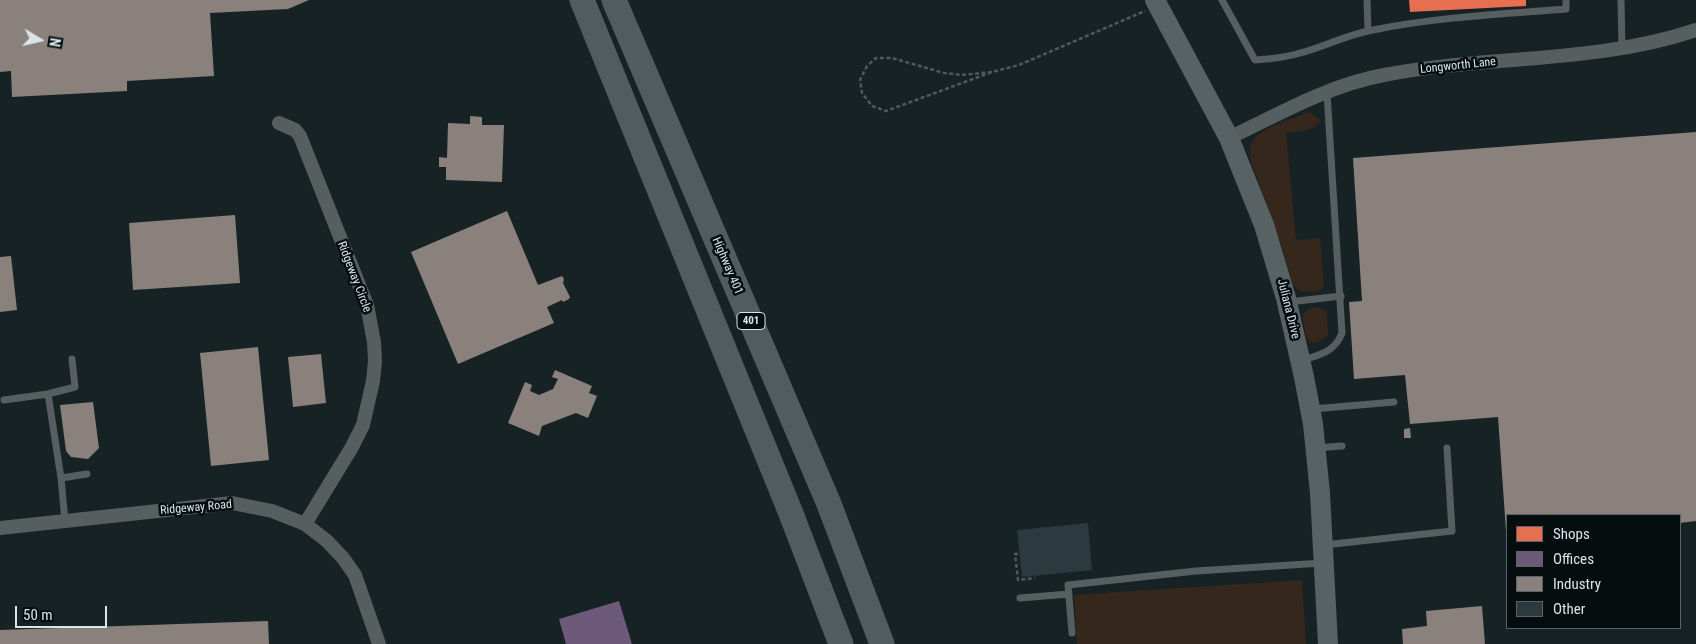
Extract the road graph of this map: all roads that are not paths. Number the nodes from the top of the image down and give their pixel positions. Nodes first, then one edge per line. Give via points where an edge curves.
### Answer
1 (582, 0) edge
2 (614, 0) edge
3 (1222, 0) edge
4 (1367, 0) edge
5 (1566, 0) edge
6 (1621, 0) edge
7 (1156, 3) edge
8 (1696, 30) edge
9 (1368, 31) junction
10 (1622, 49) junction
11 (1327, 93) junction
12 (279, 124) dead end
13 (1229, 138) junction
14 (1341, 296) junction
15 (1286, 302) junction
16 (72, 359) dead end
17 (1301, 361) junction
18 (48, 394) junction
19 (4, 400) dead end
20 (1394, 402) dead end
21 (1310, 409) junction
22 (1342, 446) dead end
23 (1316, 448) junction
24 (1447, 448) dead end
25 (88, 474) dead end
26 (61, 478) junction
27 (65, 521) junction
28 (306, 524) junction
29 (0, 528) edge
30 (1323, 554) junction
31 (1068, 594) junction
32 (1020, 598) dead end
33 (1072, 633) dead end
34 (379, 644) edge
35 (841, 644) edge
36 (882, 644) edge
37 (1328, 644) edge

1 - 35 highway
2 - 36 highway, Highway 401 / 401 via 829,504
3 - 9 lane via 1255,60 1277,59
4 - 9 lane
5 - 9 lane via 1566,9 1432,20
6 - 10 lane
7 - 13 street, Juliana Drive
8 - 10 street, Longworth Lane
10 - 11 street, Longworth Lane via 1384,75
11 - 13 street, Longworth Lane
11 - 14 lane
12 - 28 street, Ridgeway Circle via 295,130 300,136 367,305 374,342 374,381 363,424
13 - 15 street, Juliana Drive via 1264,225
14 - 15 lane
14 - 17 lane via 1342,333 1338,343 1328,351
15 - 17 street, Juliana Drive
16 - 18 lane via 75,387
17 - 21 street, Juliana Drive
18 - 19 lane
18 - 26 lane
20 - 21 lane
21 - 23 street, Juliana Drive
22 - 23 lane
23 - 30 street, Juliana Drive
24 - 30 lane via 1452,530
25 - 26 lane
26 - 27 lane
27 - 28 street, Ridgeway Road via 232,503 272,511
27 - 29 street, Ridgeway Road
28 - 34 street, Ridgeway Road via 327,541 355,575
30 - 31 lane via 1068,585
30 - 37 street, Juliana Drive
31 - 32 lane
31 - 33 lane

